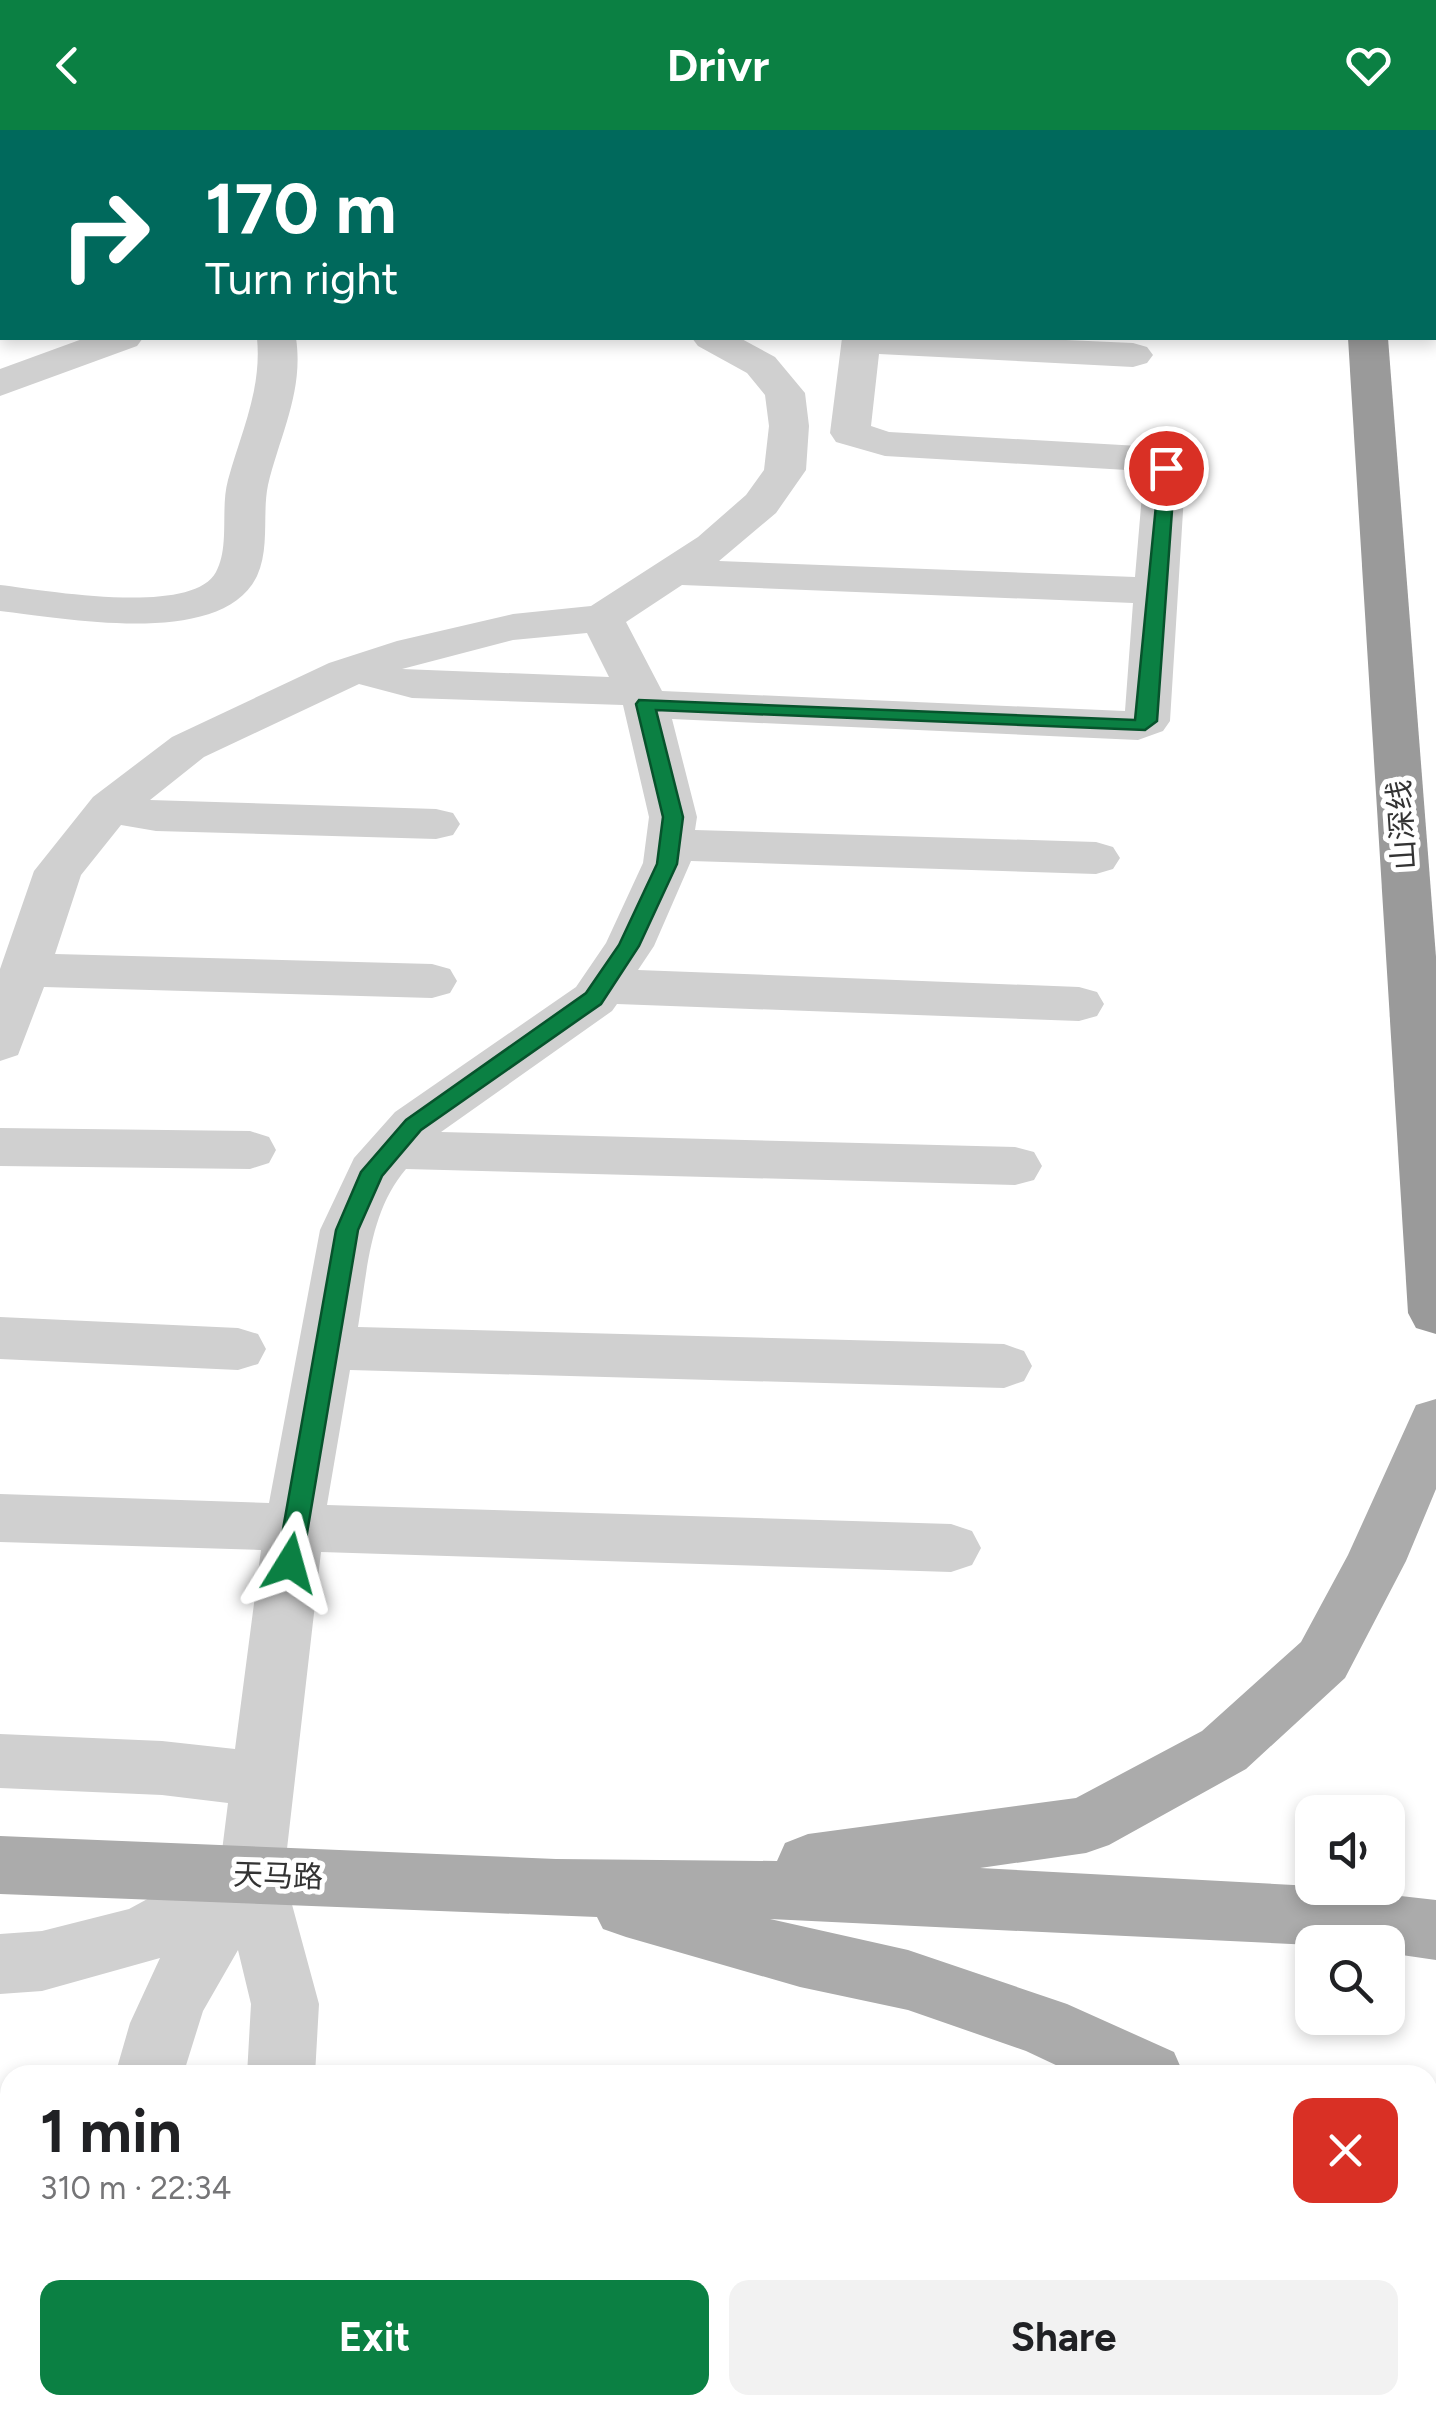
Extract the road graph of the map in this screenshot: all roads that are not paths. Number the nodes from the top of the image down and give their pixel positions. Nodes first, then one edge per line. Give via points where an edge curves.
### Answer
1 (116, 340) edge
2 (277, 340) edge
3 (716, 340) edge
4 (861, 340) edge
5 (879, 340) edge
6 (1368, 340) edge
7 (1133, 354) dead end
8 (0, 384) edge
9 (672, 572) junction
10 (1157, 591) junction
11 (0, 598) edge
12 (602, 618) junction
13 (362, 667) junction
14 (643, 698) junction
15 (110, 808) junction
16 (436, 824) dead end
17 (670, 845) junction
18 (1096, 858) dead end
19 (24, 970) junction
20 (432, 981) dead end
21 (602, 986) junction
22 (1079, 1004) dead end
23 (0, 1042) edge
24 (0, 1147) edge
25 (250, 1150) dead end
26 (392, 1150) junction
27 (1015, 1166) dead end
28 (1436, 1312) edge
29 (0, 1338) edge
30 (326, 1348) junction
31 (238, 1349) dead end
32 (1004, 1366) dead end
33 (1436, 1421) edge
34 (0, 1518) edge
35 (294, 1527) junction
36 (952, 1548) dead end
37 (0, 1761) edge
38 (262, 1780) junction
39 (0, 1864) edge
40 (251, 1875) junction
41 (556, 1888) junction
42 (1436, 1930) edge
43 (1295, 1947) edge
44 (1405, 1950) edge
45 (1436, 1950) edge
46 (0, 1964) edge
47 (152, 2065) edge
48 (282, 2065) edge
49 (1128, 2065) edge

1 - 8 street
2 - 11 street via 271,420 247,486 237,574 227,592 170,610
3 - 9 street via 761,365 785,393 785,470 761,504
4 - 10 street via 850,433 861,439 1165,462
5 - 7 street
6 - 28 highway, 山深线
9 - 10 street
9 - 12 street
10 - 14 street via 1147,721 1138,726
12 - 13 street via 512,627
12 - 14 street
13 - 14 street via 412,684
13 - 15 street via 188,747
14 - 17 street via 673,817
15 - 16 street via 156,816
15 - 19 street via 58,871
17 - 18 street
17 - 21 street via 629,946
19 - 20 street
19 - 23 street
21 - 22 street
21 - 26 street via 578,1010 414,1125
24 - 25 street
26 - 27 street
26 - 30 street via 372,1172 347,1230
29 - 31 street
30 - 32 street
30 - 35 street
33 - 41 main road via 1376,1561 1322,1660 1224,1750 1086,1825 863,1857
34 - 35 street
35 - 36 street
35 - 38 street
37 - 38 street
38 - 40 street
39 - 40 main road, 天马路
40 - 41 main road, 天马路
40 - 46 street via 143,1936 42,1961
40 - 47 street via 192,1963 168,2010
40 - 48 street via 285,2004
41 - 42 main road via 812,1890 1228,1909
41 - 43 main road
41 - 49 main road via 800,1957 908,1980 1043,2026
44 - 45 main road

